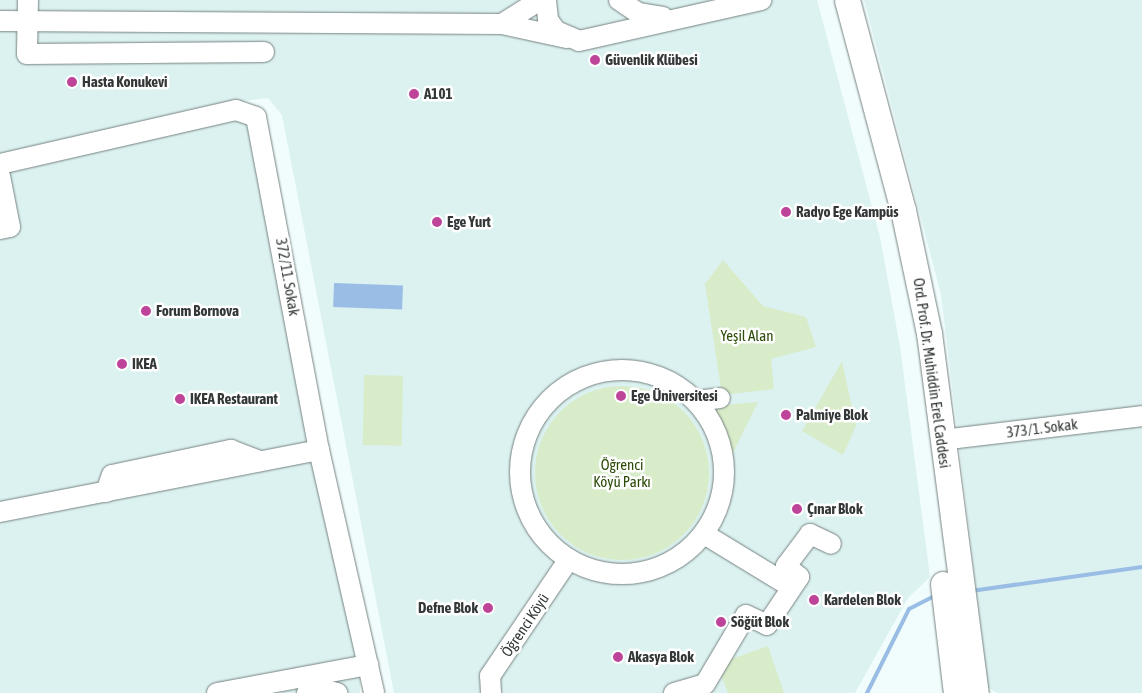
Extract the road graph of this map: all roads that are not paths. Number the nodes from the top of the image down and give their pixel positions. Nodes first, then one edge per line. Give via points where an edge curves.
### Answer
1 (28, 0) edge
2 (540, 0) edge
3 (546, 0) edge
4 (619, 0) edge
5 (761, 0) edge
6 (836, 0) edge
7 (847, 0) edge
8 (673, 18) junction
9 (0, 21) edge
10 (27, 21) junction
11 (502, 24) junction
12 (608, 32) junction
13 (566, 38) junction
14 (264, 52) dead end
15 (0, 164) edge
16 (0, 176) edge
17 (0, 229) edge
18 (720, 398) dead end
19 (696, 401) junction
20 (1142, 416) edge
21 (942, 440) junction
22 (319, 450) junction
23 (0, 512) edge
24 (704, 534) junction
25 (831, 544) dead end
26 (569, 559) junction
27 (791, 587) junction
28 (368, 665) junction
29 (238, 691) edge
30 (217, 693) edge
31 (307, 693) edge
32 (337, 693) edge
33 (374, 693) edge
34 (491, 693) edge
35 (674, 693) edge
36 (956, 693) edge
37 (976, 693) edge

1 - 10 street
2 - 11 street
3 - 13 street via 548,20
4 - 8 street via 638,13
4 - 12 street
5 - 8 street
6 - 36 main road, Ord. Prof. Dr. Muhiddin Erel Caddesi via 908,296
7 - 21 main road, Ord. Prof. Dr. Muhiddin Erel Caddesi via 919,279
8 - 12 street
9 - 10 street
10 - 11 street
10 - 14 street via 27,54
11 - 13 street
12 - 13 street via 591,40
15 - 22 street, 372/11. Sokak via 236,110 256,117
16 - 17 street via 10,227
18 - 19 street
19 - 24 street via 718,436 725,469 718,507
19 - 26 street via 665,379 635,370 596,374 574,382 549,400 531,425 520,474 534,523
20 - 21 street, 373/1. Sokak
21 - 37 main road, Ord. Prof. Dr. Muhiddin Erel Caddesi
22 - 23 street via 260,460 231,450 112,475 106,492 43,500
22 - 28 street, 372/11. Sokak
24 - 26 street via 682,555 646,570 597,571
24 - 27 street
25 - 27 street via 810,534 786,566 799,577
26 - 34 street, Öğrenci Köyü via 490,676
27 - 35 street via 767,625 746,615 705,684
28 - 29 street
28 - 33 street, 372/11. Sokak
29 - 30 street
31 - 32 street via 322,689

